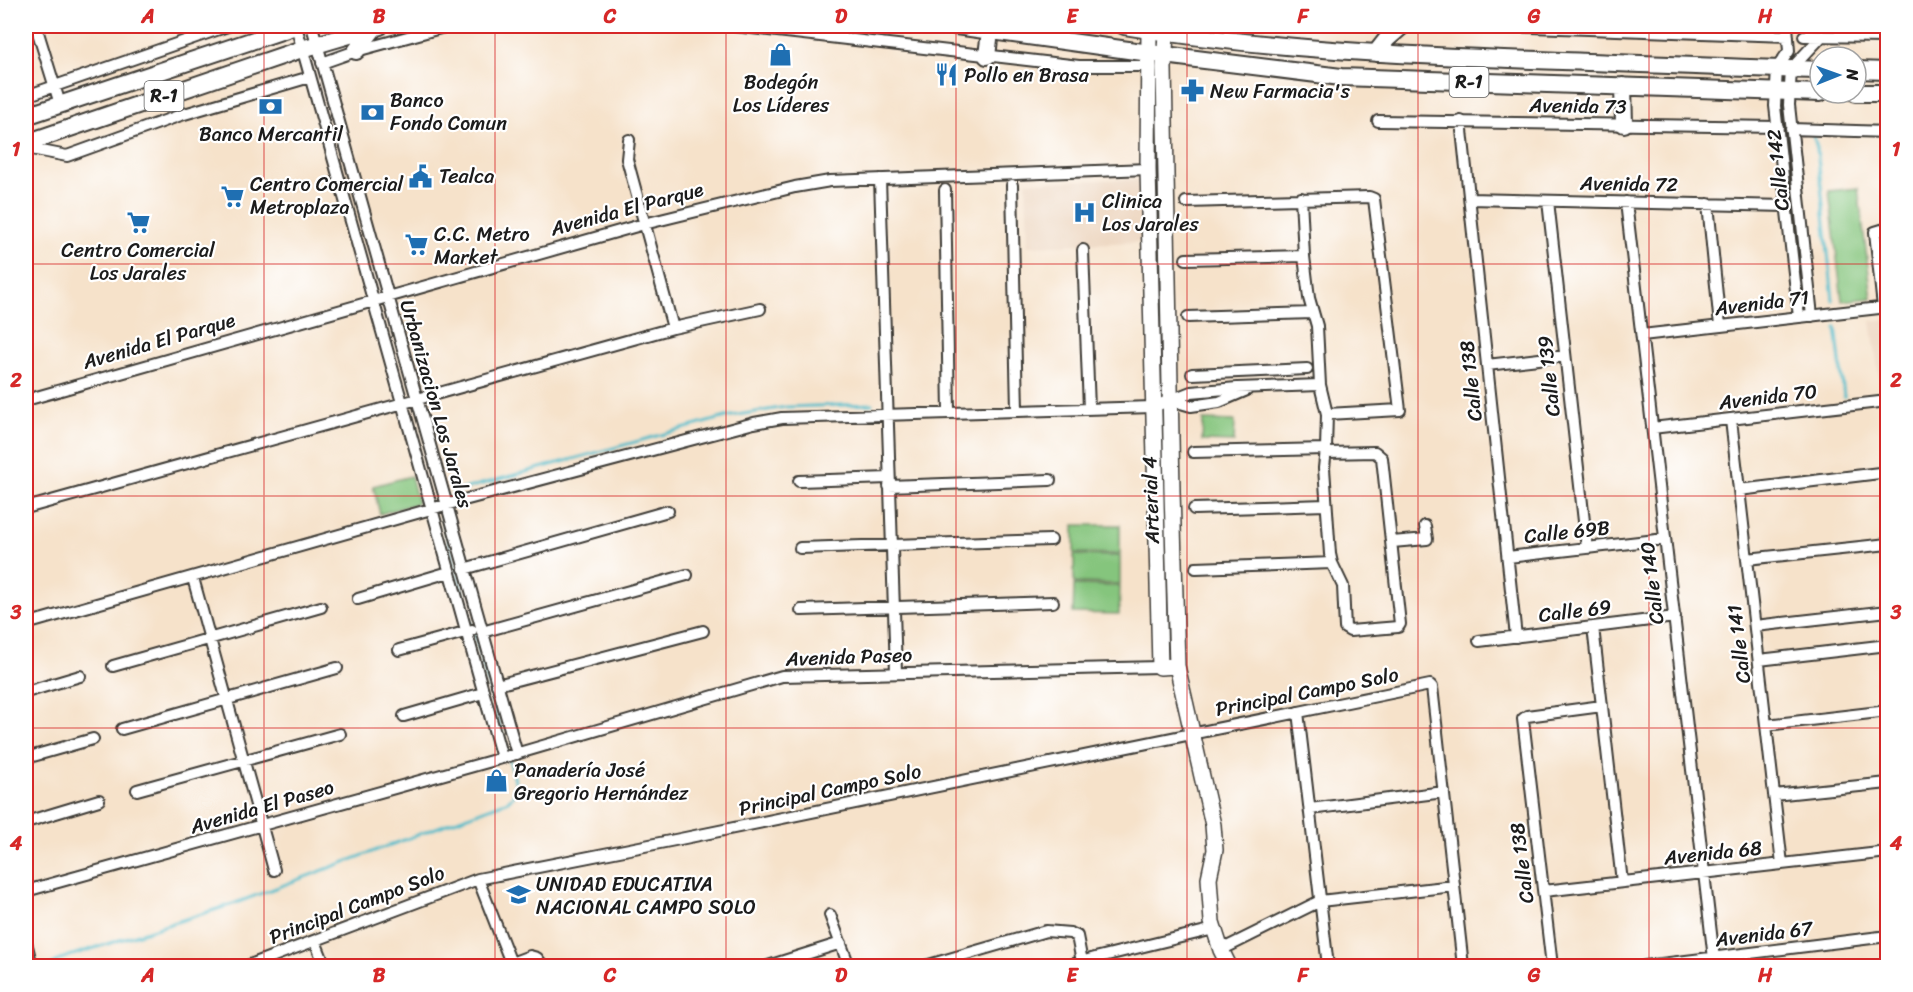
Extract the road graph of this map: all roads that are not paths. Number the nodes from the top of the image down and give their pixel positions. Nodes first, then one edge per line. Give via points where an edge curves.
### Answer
1 (36, 26) edge
2 (228, 26) edge
3 (296, 26) edge
4 (312, 26) edge
5 (377, 26) edge
6 (448, 26) edge
7 (734, 26) edge
8 (956, 26) edge
9 (1124, 26) edge
10 (1402, 26) edge
11 (1505, 26) edge
12 (1158, 28) edge
13 (203, 29) edge
14 (990, 31) junction
15 (1787, 31) edge
16 (1803, 31) edge
17 (1880, 33) edge
18 (1822, 36) junction
19 (310, 46) junction
20 (356, 51) junction
21 (1805, 52) junction
22 (1376, 53) junction
23 (987, 56) junction
24 (1153, 58) junction
25 (322, 63) junction
26 (1784, 69) junction
27 (1808, 70) edge
28 (1868, 70) edge
29 (1887, 71) edge
30 (310, 77) junction
31 (56, 85) junction
32 (1623, 86) junction
33 (1783, 92) junction
34 (1808, 93) edge
35 (1868, 93) edge
36 (1887, 93) edge
37 (26, 96) edge
38 (60, 104) junction
39 (26, 116) edge
40 (1378, 121) dead end
41 (1461, 121) junction
42 (1624, 124) junction
43 (1778, 128) junction
44 (1791, 129) junction
45 (1887, 132) edge
46 (629, 140) dead end
47 (26, 143) edge
48 (26, 148) edge
49 (1166, 168) junction
50 (1148, 169) junction
51 (880, 179) junction
52 (1012, 185) dead end
53 (945, 190) dead end
54 (1301, 198) junction
55 (1470, 199) junction
56 (1548, 201) junction
57 (1186, 202) dead end
58 (1626, 202) junction
59 (1708, 204) junction
60 (1787, 206) junction
61 (644, 224) junction
62 (1887, 228) edge
63 (1083, 250) dead end
64 (1304, 256) junction
65 (1186, 259) dead end
66 (388, 298) junction
67 (373, 302) junction
68 (1885, 307) edge
69 (760, 309) dead end
70 (1313, 313) junction
71 (1812, 316) junction
72 (1188, 317) dead end
73 (1798, 317) junction
74 (1720, 326) junction
75 (673, 328) junction
76 (1642, 335) junction
77 (1565, 356) junction
78 (1487, 365) junction
79 (1307, 369) dead end
80 (1272, 371) junction
81 (1192, 374) dead end
82 (1320, 385) junction
83 (1272, 388) junction
84 (417, 399) junction
85 (26, 400) edge
86 (1170, 400) junction
87 (1887, 401) edge
88 (402, 402) junction
89 (1154, 407) junction
90 (1089, 409) junction
91 (1017, 410) junction
92 (949, 412) junction
93 (887, 414) junction
94 (1327, 414) junction
95 (1731, 420) junction
96 (1652, 428) junction
97 (1326, 451) junction
98 (1193, 452) dead end
99 (1887, 472) edge
100 (1050, 480) dead end
101 (799, 481) dead end
102 (889, 482) junction
103 (1739, 490) junction
104 (446, 505) junction
105 (1326, 506) junction
106 (26, 508) edge
107 (1194, 509) dead end
108 (431, 510) junction
109 (668, 511) dead end
110 (1425, 526) dead end
111 (1665, 539) junction
112 (1051, 540) dead end
113 (1392, 542) junction
114 (1887, 544) edge
115 (891, 545) junction
116 (800, 548) dead end
117 (1587, 548) junction
118 (1508, 557) junction
119 (1747, 559) junction
120 (1332, 563) junction
121 (1196, 568) dead end
122 (465, 569) junction
123 (449, 572) junction
124 (687, 575) dead end
125 (193, 578) junction
126 (358, 599) dead end
127 (1053, 602) dead end
128 (321, 607) dead end
129 (893, 607) junction
130 (801, 610) dead end
131 (1887, 611) edge
132 (1675, 617) junction
133 (26, 624) edge
134 (1755, 626) junction
135 (1593, 627) junction
136 (476, 630) junction
137 (703, 631) dead end
138 (1516, 637) junction
139 (210, 639) junction
140 (1479, 641) dead end
141 (1887, 645) edge
142 (399, 650) dead end
143 (1759, 660) junction
144 (113, 666) dead end
145 (1177, 666) junction
146 (1160, 667) junction
147 (337, 668) dead end
148 (896, 672) junction
149 (80, 676) dead end
150 (497, 686) junction
151 (26, 692) edge
152 (483, 693) junction
153 (227, 699) junction
154 (1602, 706) junction
155 (1887, 711) edge
156 (1298, 712) junction
157 (404, 716) dead end
158 (1766, 725) junction
159 (122, 729) dead end
160 (1192, 733) junction
161 (340, 734) dead end
162 (93, 739) dead end
163 (510, 756) junction
164 (26, 758) edge
165 (244, 761) junction
166 (1887, 783) edge
167 (137, 790) dead end
168 (1444, 792) junction
169 (1774, 795) junction
170 (99, 800) dead end
171 (1310, 809) junction
172 (26, 822) edge
173 (262, 825) junction
174 (1887, 852) edge
175 (1782, 864) junction
176 (274, 870) dead end
177 (1704, 873) junction
178 (478, 879) junction
179 (1622, 882) junction
180 (1454, 886) junction
181 (26, 891) edge
182 (1544, 891) junction
183 (1320, 901) junction
184 (831, 915) dead end
185 (1214, 929) junction
186 (1887, 936) edge
187 (315, 941) junction
188 (26, 942) edge
189 (841, 943) junction
190 (1221, 950) junction
191 (1714, 959) junction
192 (1082, 962) junction
193 (1097, 962) edge
194 (507, 965) edge
195 (32, 966) edge
196 (247, 966) edge
197 (325, 966) edge
198 (543, 966) edge
199 (768, 966) edge
200 (849, 966) edge
201 (925, 966) edge
202 (1067, 966) edge
203 (1229, 966) edge
204 (1328, 966) edge
205 (1463, 966) edge
206 (1552, 966) edge
207 (1645, 966) edge

1 - 31 street
2 - 13 street
3 - 19 street
3 - 38 main road, R-1
4 - 19 street
5 - 19 main road, R-1
5 - 20 main road
6 - 20 street
7 - 23 street
8 - 14 main road, R-1
9 - 12 main road, R-1
10 - 22 main road
11 - 15 street
12 - 22 main road, R-1
12 - 24 street, Arterial 4
13 - 31 street
14 - 23 main road
14 - 24 main road, R-1
15 - 26 street, Calle 142 via 1789,51
16 - 18 street
16 - 21 street
17 - 18 street
18 - 21 street
19 - 25 street, Urbanizacion Los Jarales
19 - 30 street, Urbanizacion Los Jarales
19 - 47 main road, R-1
20 - 25 street
21 - 26 street
22 - 26 main road, R-1
23 - 24 street via 1079,66
24 - 32 main road, R-1 via 1341,77
24 - 49 street, Arterial 4
24 - 50 street, Arterial 4
25 - 66 street, Urbanizacion Los Jarales
26 - 27 main road, R-1
26 - 33 street, Calle 142
28 - 29 main road
30 - 48 street via 181,115 67,156
30 - 67 street, Urbanizacion Los Jarales
31 - 37 street
31 - 38 street
32 - 33 main road, R-1
32 - 42 main road
33 - 34 main road, R-1
33 - 43 street, Calle 142
33 - 44 street, Calle 142
35 - 36 main road
38 - 39 main road, R-1
40 - 41 street, Avenida 73
41 - 42 street, Avenida 73
41 - 55 street, Calle 138
42 - 43 street, Avenida 73
43 - 60 street, Calle 142
44 - 45 street
44 - 71 street, Calle 142
46 - 61 street via 627,159
49 - 50 street
49 - 86 street, Arterial 4
50 - 51 street, Avenida El Parque
50 - 89 street, Arterial 4
51 - 61 street, Avenida El Parque via 795,187
51 - 93 street
52 - 91 street
53 - 92 street
54 - 57 street
54 - 64 street
54 - 94 street via 1374,199 1400,408
55 - 56 street, Avenida 72
55 - 78 street, Calle 138
56 - 58 street, Avenida 72
56 - 77 street, Calle 139
58 - 59 street, Avenida 72
58 - 76 street, Calle 140
59 - 60 street, Avenida 72
59 - 74 street
60 - 73 street, Calle 142
61 - 66 street, Avenida El Parque
61 - 75 street
62 - 68 street via 1875,232
63 - 90 street
64 - 65 street
64 - 70 street
66 - 67 street, Avenida El Parque
66 - 84 street, Urbanizacion Los Jarales
67 - 85 street, Avenida El Parque
67 - 88 street, Urbanizacion Los Jarales
68 - 71 street, Avenida 71
69 - 75 street
70 - 72 street
70 - 82 street
71 - 73 street, Avenida 71
73 - 74 street, Avenida 71
74 - 76 street, Avenida 71
75 - 84 street
76 - 96 street, Calle 140
77 - 78 street
77 - 117 street, Calle 139
78 - 118 street, Calle 138
79 - 80 street
80 - 81 street
80 - 83 street
82 - 83 street
82 - 94 street
83 - 86 street via 1249,389 1219,402 1191,406
84 - 88 street
84 - 104 street, Urbanizacion Los Jarales
86 - 89 street
86 - 145 street, Arterial 4
87 - 95 street, Avenida 70
88 - 106 street
88 - 108 street, Urbanizacion Los Jarales
89 - 90 street
89 - 146 street, Arterial 4
90 - 91 street
91 - 92 street
92 - 93 street
93 - 102 street
93 - 104 street via 782,418 754,423
94 - 97 street
95 - 96 street, Avenida 70
95 - 103 street, Calle 141
96 - 111 street, Calle 140
97 - 98 street
97 - 105 street
97 - 113 street via 1375,452 1382,458
99 - 103 street
100 - 102 street
101 - 102 street
102 - 115 street
103 - 119 street, Calle 141
104 - 108 street
104 - 122 street, Urbanizacion Los Jarales
105 - 107 street
105 - 120 street
108 - 123 street, Urbanizacion Los Jarales
108 - 125 street
109 - 122 street
110 - 113 street via 1427,539
111 - 117 street, Calle 69B
111 - 132 street, Calle 140
112 - 115 street
113 - 120 street via 1401,624 1398,627 1347,630 1343,586
114 - 119 street
115 - 116 street
115 - 129 street
117 - 118 street, Calle 69B
118 - 138 street, Calle 138
119 - 134 street, Calle 141
120 - 121 street
122 - 136 street, Urbanizacion Los Jarales
123 - 126 street
123 - 136 street, Urbanizacion Los Jarales
124 - 136 street
125 - 133 street
125 - 139 street
127 - 129 street
128 - 139 street
129 - 130 street
129 - 148 street
131 - 134 street
132 - 135 street, Calle 69
132 - 177 street, Calle 140
134 - 143 street, Calle 141
135 - 138 street, Calle 69
135 - 154 street
136 - 142 street
136 - 150 street, Urbanizacion Los Jarales
136 - 152 street, Urbanizacion Los Jarales
137 - 150 street
138 - 140 street, Calle 69
139 - 144 street
139 - 153 street
141 - 143 street
143 - 158 street, Calle 141
145 - 146 street
145 - 160 street, Arterial 4
146 - 148 street, Avenida Paseo
147 - 153 street
148 - 163 street, Avenida Paseo via 783,676
149 - 151 street
150 - 163 street, Urbanizacion Los Jarales
152 - 157 street
152 - 163 street, Urbanizacion Los Jarales
153 - 159 street
153 - 165 street
154 - 179 street
154 - 182 street, Calle 138 via 1527,716 1523,720
155 - 158 street
156 - 160 street, Principal Campo Solo
156 - 168 street, Principal Campo Solo via 1430,685
156 - 171 street
158 - 169 street, Calle 141
160 - 178 street, Principal Campo Solo
160 - 185 street, Arterial 4 via 1213,825 1215,850 1209,878
161 - 165 street
162 - 164 street
163 - 173 street, Avenida El Paseo
165 - 167 street
165 - 173 street
166 - 169 street
168 - 171 street
168 - 180 street
169 - 175 street, Calle 141
170 - 172 street
171 - 183 street
173 - 176 street
173 - 181 street, Avenida El Paseo
174 - 175 street, Avenida 68
175 - 177 street, Avenida 68
177 - 179 street, Avenida 68
177 - 191 street, Calle 140
178 - 187 street, Principal Campo Solo
178 - 194 street
179 - 182 street, Avenida 68
180 - 183 street
180 - 205 street
182 - 206 street, Calle 138
183 - 190 street
183 - 204 street
184 - 189 street
185 - 190 street, Arterial 4
185 - 193 street
186 - 191 street, Avenida 67
187 - 196 street, Principal Campo Solo
187 - 197 street
188 - 195 street
189 - 199 street
189 - 200 street
190 - 203 street, Arterial 4
191 - 207 street, Avenida 67
192 - 193 street
192 - 201 street via 1077,936 1046,931
192 - 202 street
194 - 198 street via 533,956

